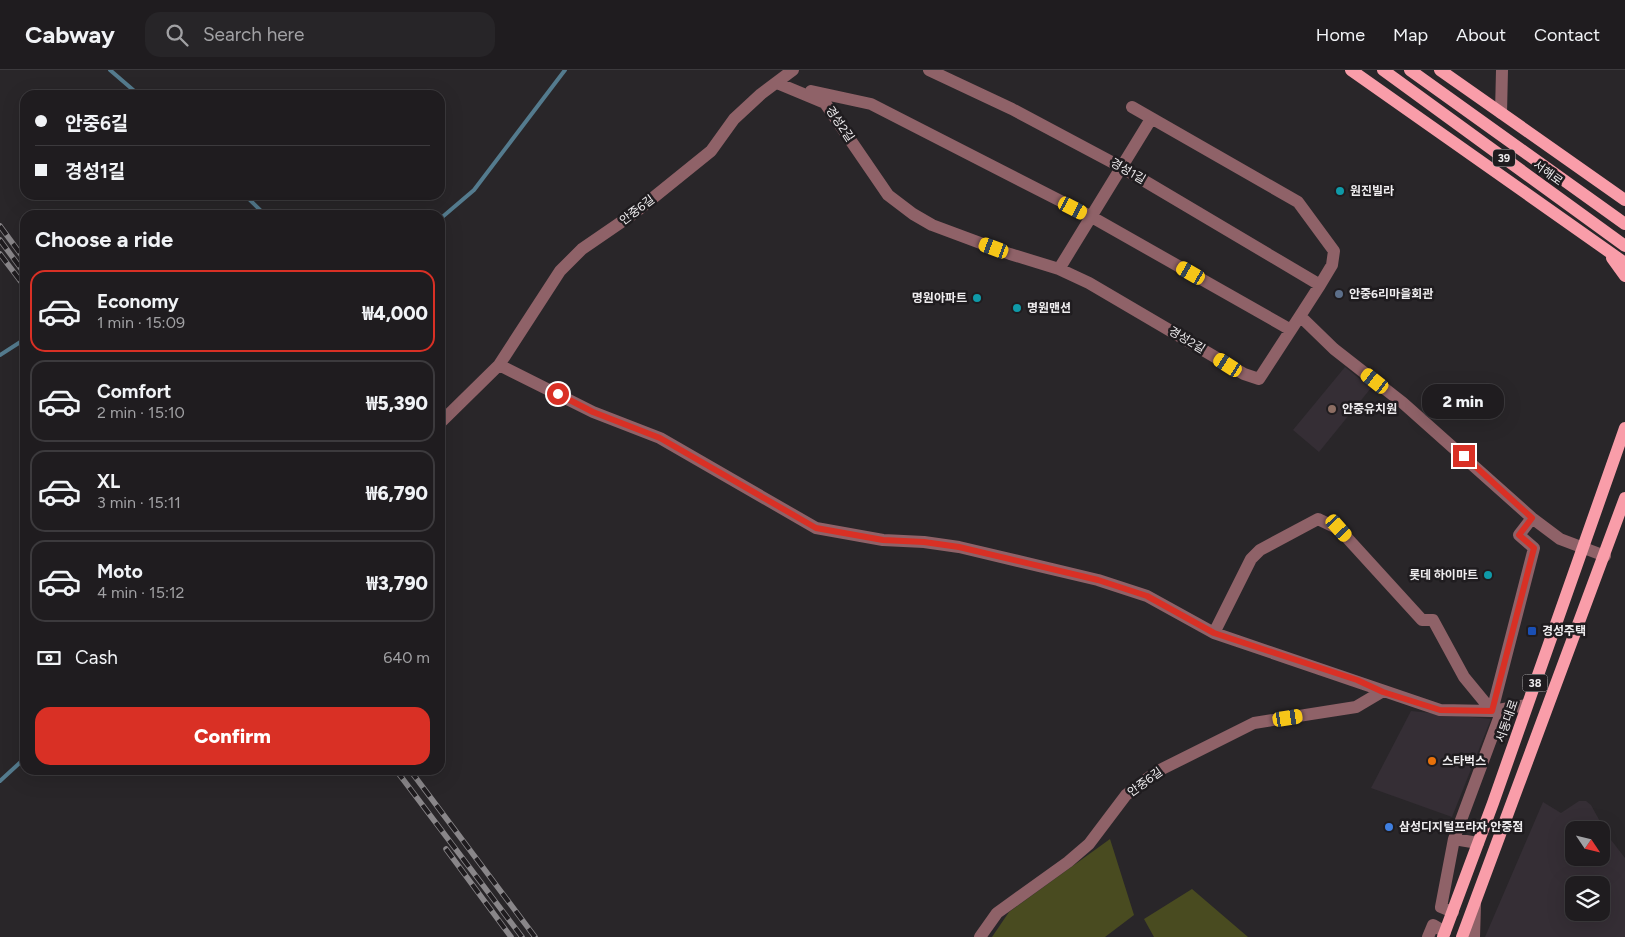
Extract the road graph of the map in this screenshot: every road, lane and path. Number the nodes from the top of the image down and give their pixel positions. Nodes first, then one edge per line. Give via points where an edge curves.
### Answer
1 (794, 70) edge
2 (929, 70) edge
3 (1351, 70) edge
4 (1383, 70) edge
5 (1410, 70) edge
6 (1440, 70) edge
7 (1502, 70) edge
8 (777, 83) junction
9 (1132, 107) dead end
10 (1502, 113) junction
11 (1151, 119) junction
12 (1121, 166) junction
13 (1622, 196) edge
14 (1090, 216) junction
15 (1625, 224) edge
16 (1625, 246) edge
17 (1604, 248) junction
18 (1625, 263) edge
19 (1059, 269) junction
20 (1625, 276) edge
21 (1320, 285) junction
22 (1300, 316) junction
23 (1291, 330) junction
24 (499, 365) junction
25 (445, 418) edge
26 (1625, 428) edge
27 (1625, 498) edge
28 (1532, 518) junction
29 (1582, 548) junction
30 (1605, 556) junction
31 (1214, 633) junction
32 (1383, 692) junction
33 (1528, 705) junction
34 (1497, 711) junction
35 (1454, 839) junction
36 (1478, 843) junction
37 (1475, 900) junction
38 (1447, 909) junction
39 (1430, 931) edge
40 (1444, 934) edge
41 (980, 937) edge
42 (1462, 937) edge
43 (1474, 937) edge

1 - 8 street, 안중6길
2 - 12 street, 경성1길
3 - 17 main road
4 - 16 main road, 서해로 / 39
5 - 15 main road, 서해로 / 39
6 - 10 main road
7 - 10 street
8 - 14 street, 경성2길 via 871,104
8 - 19 street, 경성2길 via 825,103 888,195 913,214 932,225
8 - 24 street, 안중6길 via 734,119 711,151 633,214 582,249 560,271
9 - 11 street
10 - 13 main road
11 - 12 street
11 - 21 street via 1298,202 1334,251 1332,265
12 - 14 street
12 - 21 street, 경성1길
14 - 19 street
14 - 23 street, 경성2길
17 - 18 main road
17 - 20 main road
19 - 23 street, 경성2길 via 1089,283 1244,374 1259,379
21 - 22 street
22 - 23 street, 경성2길
22 - 28 street via 1334,349 1403,403
24 - 25 street, 안중6길
24 - 31 street via 593,412 660,438 816,528 883,540 959,547 1098,580 1147,596
26 - 29 main road, 서동대로 / 38
27 - 30 main road, 38
28 - 29 street via 1560,539
28 - 34 street via 1519,535 1534,548
29 - 30 street
29 - 33 main road, 서동대로 / 38
30 - 37 main road, 38
31 - 32 street via 1357,680
31 - 34 street via 1251,558 1318,519 1339,528 1422,620 1433,620 1464,677
32 - 34 street via 1440,710
32 - 41 street, 안중6길 via 1356,707 1254,723 1156,772 1126,795 1089,844 996,913
33 - 34 street
33 - 36 main road, 서동대로 / 38
34 - 35 street
35 - 36 street
35 - 38 street
36 - 38 main road, 서동대로 / 38
37 - 42 main road, 38
37 - 43 street
38 - 39 street
38 - 40 main road, 서동대로 / 38
39 - 40 street

